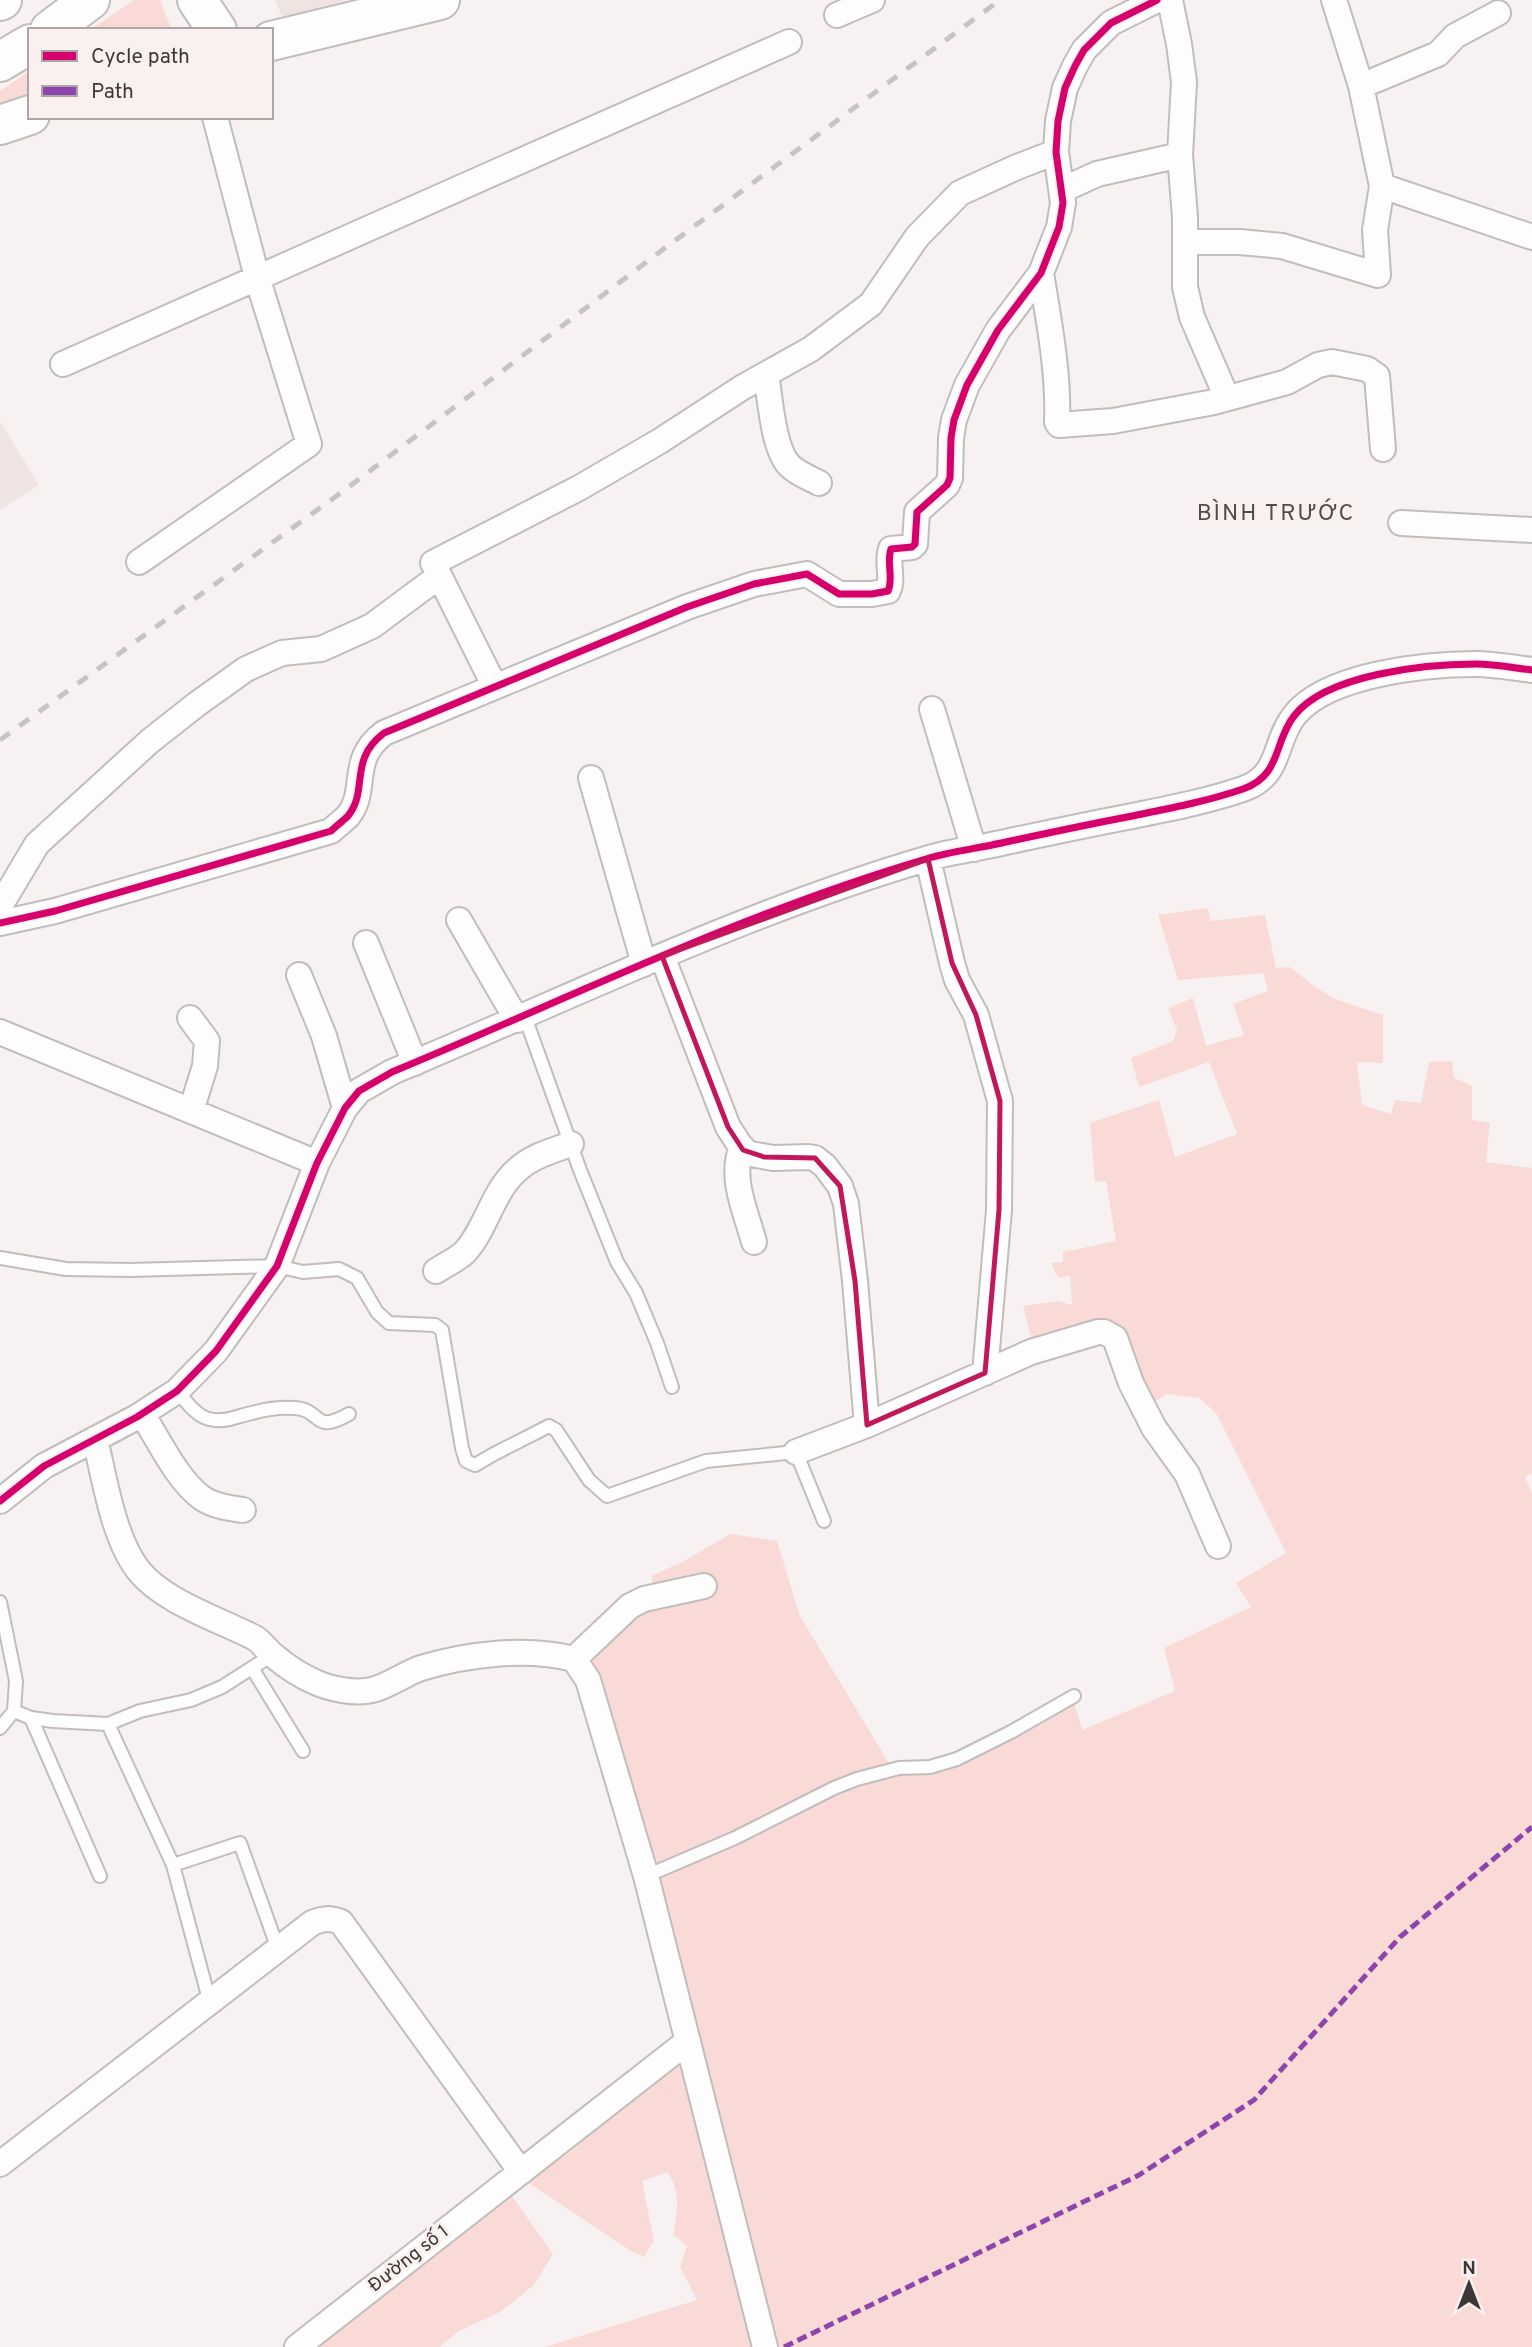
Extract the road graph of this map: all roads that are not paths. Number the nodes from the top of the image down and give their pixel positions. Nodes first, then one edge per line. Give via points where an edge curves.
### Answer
1 (90, 0) edge
2 (197, 0) edge
3 (440, 0) edge
4 (872, 0) edge
5 (1157, 0) edge
6 (1170, 0) edge
7 (1334, 0) edge
8 (1498, 13) dead end
9 (837, 15) dead end
10 (53, 28) edge
11 (216, 28) edge
12 (273, 41) edge
13 (789, 42) dead end
14 (28, 45) edge
15 (0, 62) edge
16 (1361, 86) junction
17 (28, 116) edge
18 (216, 119) edge
19 (0, 125) edge
20 (1056, 152) junction
21 (1180, 155) junction
22 (1382, 186) junction
23 (1062, 190) junction
24 (1532, 236) edge
25 (1185, 243) junction
26 (1041, 274) junction
27 (257, 277) junction
28 (63, 364) dead end
29 (766, 374) junction
30 (1227, 398) junction
31 (1383, 449) dead end
32 (820, 483) dead end
33 (1401, 523) dead end
34 (1532, 530) edge
35 (139, 562) dead end
36 (438, 577) junction
37 (1532, 670) edge
38 (494, 685) junction
39 (932, 709) dead end
40 (591, 778) dead end
41 (974, 849) junction
42 (928, 859) junction
43 (0, 906) edge
44 (459, 920) dead end
45 (0, 923) edge
46 (366, 943) dead end
47 (653, 960) junction
48 (299, 975) dead end
49 (190, 1018) dead end
50 (521, 1018) junction
51 (2, 1040) edge
52 (415, 1063) junction
53 (345, 1108) junction
54 (191, 1111) junction
55 (571, 1144) junction
56 (742, 1147) junction
57 (317, 1163) junction
58 (754, 1242) dead end
59 (0, 1258) edge
60 (277, 1266) junction
61 (436, 1271) dead end
62 (985, 1373) junction
63 (672, 1387) dead end
64 (177, 1391) junction
65 (142, 1414) junction
66 (349, 1414) dead end
67 (867, 1425) junction
68 (95, 1439) junction
69 (796, 1452) junction
70 (0, 1501) edge
71 (243, 1510) dead end
72 (824, 1521) dead end
73 (1218, 1546) dead end
74 (704, 1586) dead end
75 (0, 1601) edge
76 (574, 1659) junction
77 (262, 1661) junction
78 (1074, 1696) dead end
79 (14, 1711) junction
80 (31, 1718) junction
81 (108, 1724) junction
82 (0, 1728) edge
83 (303, 1751) dead end
84 (173, 1865) junction
85 (100, 1876) dead end
86 (646, 1876) junction
87 (278, 1949) junction
88 (210, 2003) junction
89 (688, 2041) junction
90 (0, 2164) edge
91 (521, 2172) junction
92 (297, 2347) edge
93 (765, 2347) edge

1 - 10 main road
2 - 11 main road
3 - 12 main road
4 - 9 street
5 - 20 street via 1111,23 1084,50 1065,88
6 - 21 street via 1184,82
7 - 16 street
8 - 16 street via 1455,36 1438,54
13 - 27 street
14 - 15 main road
16 - 22 street
17 - 19 main road
18 - 27 street
20 - 23 street
20 - 29 street via 960,193 917,237 871,304 811,349
21 - 23 street via 1097,174
21 - 25 street
22 - 24 street
22 - 25 street via 1375,230 1378,275 1282,246
23 - 26 street via 1059,227
25 - 30 street via 1188,304
26 - 30 street via 1059,425 1113,421
26 - 38 street via 998,330 967,385 954,420 950,478 917,512 912,547 891,550 888,591 839,594 807,574 754,584
27 - 28 street
27 - 35 street via 309,444
29 - 32 street via 783,456 792,469
29 - 36 street via 591,482 433,563
30 - 31 street via 1287,382 1332,362 1367,369 1377,376
33 - 34 street
36 - 38 street
36 - 43 street via 372,626 321,649 282,653 246,669 197,704 37,844
37 - 41 street via 1480,664 1431,666 1385,672 1335,688 1296,713 1267,775 1247,788
38 - 45 street via 396,726 374,741 363,757 349,815 331,831
39 - 41 street
40 - 47 street
41 - 42 street
42 - 47 street
42 - 62 street via 957,980 976,1015 1000,1101 999,1210
44 - 50 street
46 - 52 street
47 - 50 street
47 - 56 street via 728,1127
48 - 53 street via 324,1036
49 - 54 street via 207,1041 205,1066
50 - 52 street
50 - 55 lane
51 - 54 street
52 - 53 street via 368,1085
53 - 57 street
54 - 57 street
55 - 61 street via 531,1159 515,1171 463,1254
55 - 63 lane
56 - 58 street via 737,1178
56 - 67 street via 764,1157 815,1158 840,1186 854,1268
57 - 60 street
59 - 60 lane via 66,1269
60 - 64 street via 216,1351
60 - 69 lane via 350,1273 362,1283 388,1323 438,1327 444,1339 462,1448 471,1464 549,1426 589,1480 607,1496 706,1461
62 - 67 street
62 - 73 street via 1087,1334 1104,1332 1115,1338 1131,1383 1154,1428 1187,1474
64 - 65 street
64 - 66 lane via 203,1418 218,1421 284,1408 304,1410 333,1423
65 - 68 street
65 - 71 street via 185,1482 214,1504
67 - 69 street
68 - 70 street via 44,1466
68 - 77 street via 119,1531 141,1572 191,1609 264,1644
69 - 72 lane
74 - 76 street via 630,1606
75 - 79 lane via 16,1681
76 - 77 street via 532,1653 471,1658 356,1691 331,1688
76 - 86 street via 589,1680
77 - 81 lane via 222,1687 191,1700
77 - 83 lane
78 - 86 lane via 957,1759 857,1779
79 - 80 lane
79 - 82 lane
80 - 81 lane
80 - 85 lane
81 - 84 lane
84 - 87 lane via 240,1843
84 - 88 lane
86 - 89 street
87 - 88 street
87 - 91 street via 320,1919 341,1922
88 - 90 street
89 - 91 street, Đường số 1
89 - 93 street
91 - 92 street, Đường số 1

